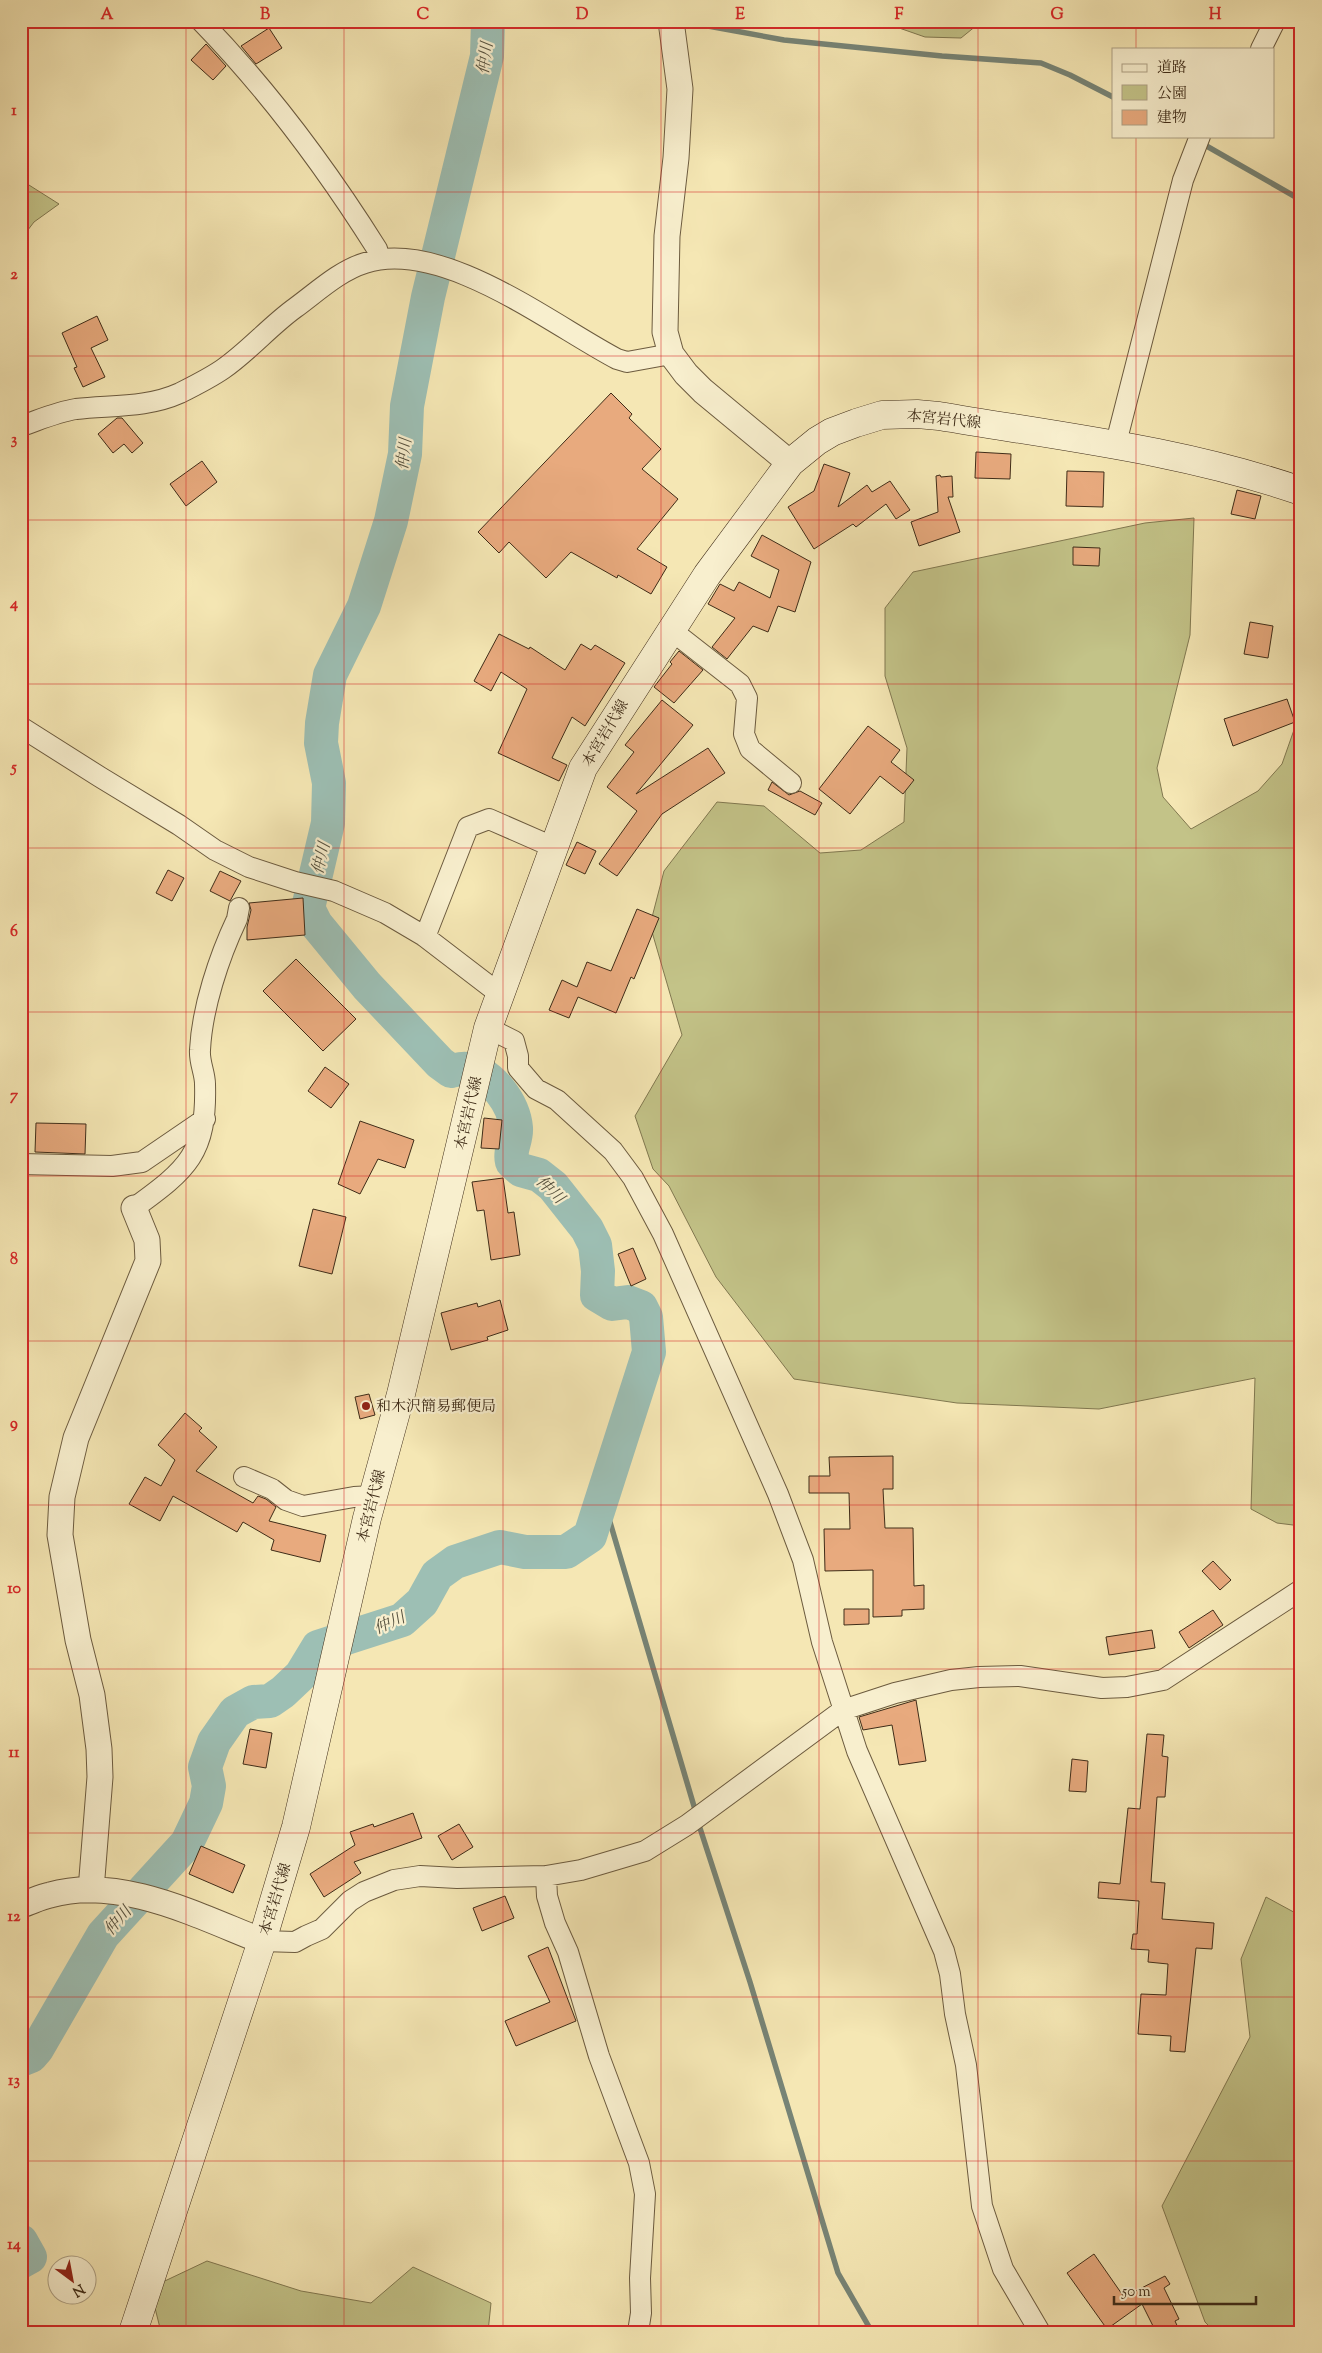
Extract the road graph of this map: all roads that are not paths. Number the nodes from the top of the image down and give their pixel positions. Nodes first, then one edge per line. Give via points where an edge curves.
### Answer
1 (201, 21) edge
2 (671, 21) edge
3 (1275, 21) edge
4 (1262, 48) edge
5 (1199, 138) edge
6 (380, 259) junction
7 (671, 354) junction
8 (21, 426) edge
9 (1116, 443) junction
10 (790, 463) junction
11 (1301, 491) edge
12 (671, 630) junction
13 (21, 726) edge
14 (791, 783) dead end
15 (553, 847) junction
16 (239, 908) dead end
17 (425, 937) junction
18 (501, 995) junction
19 (488, 1028) junction
20 (205, 1118) junction
21 (21, 1164) edge
22 (134, 1208) joint
23 (244, 1477) dead end
24 (373, 1496) junction
25 (1301, 1590) edge
26 (843, 1710) junction
27 (546, 1876) junction
28 (91, 1890) junction
29 (21, 1906) edge
30 (262, 1942) junction
31 (133, 2332) edge
32 (638, 2332) edge
33 (1040, 2332) edge

1 - 6 street via 242,65 329,176
2 - 7 street via 680,89 667,236 665,332
3 - 4 street
5 - 9 street via 1183,180
6 - 7 street via 411,259 469,277 504,293 617,359 627,362
6 - 8 street via 364,263 330,283 283,317 223,369 180,392 155,402 74,410
7 - 10 street via 703,392
9 - 10 main road, 本宮岩代線 via 939,416 882,415 832,432
9 - 11 main road, 本宮岩代線 via 1252,474
10 - 12 main road, 本宮岩代線 via 707,575
12 - 14 street via 740,684 747,698 744,734 750,750
12 - 15 main road, 本宮岩代線 via 583,768
13 - 17 street via 215,850 249,867 354,898
15 - 17 street via 489,819 468,827
15 - 18 main road, 本宮岩代線
16 - 20 street via 208,1000 203,1025 200,1053 205,1080
17 - 18 street
18 - 19 main road, 本宮岩代線
19 - 24 main road, 本宮岩代線 via 401,1394
19 - 26 street via 514,1041 518,1068 526,1079 536,1089 557,1100 613,1151 648,1205 778,1494 803,1560 822,1642
20 - 21 street via 142,1162 112,1166
20 - 22 street via 197,1148 182,1170
22 - 28 street via 147,1240 148,1261 76,1438 62,1497 60,1535 78,1640 92,1696 99,1749 100,1777
23 - 24 street via 303,1506
24 - 30 main road, 本宮岩代線 via 296,1827
25 - 26 street via 1163,1680 1102,1688 1020,1676 979,1677 895,1693
26 - 27 street via 687,1825 645,1851 581,1870
26 - 33 street via 944,1951 966,2065 982,2206 1003,2269
27 - 30 street via 420,1876 394,1880 364,1892 350,1901 322,1929 295,1942
27 - 32 street via 547,1896 555,1923 568,1952 644,2186
28 - 29 street via 51,1894
28 - 30 street via 157,1900
30 - 31 main road, 本宮岩代線

